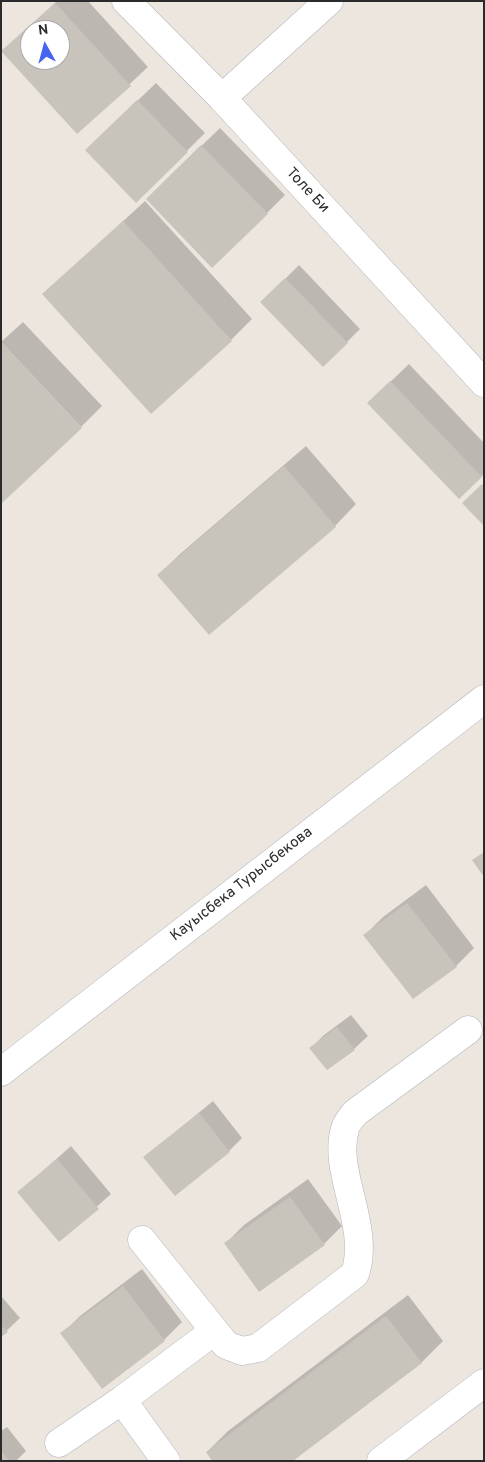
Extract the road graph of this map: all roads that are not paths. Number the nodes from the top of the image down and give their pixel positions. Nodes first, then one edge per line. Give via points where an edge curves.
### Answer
1 (126, 1) edge
2 (329, 1) edge
3 (222, 98) junction
4 (484, 383) edge
5 (484, 699) edge
6 (468, 1030) dead end
7 (1, 1072) edge
8 (142, 1240) dead end
9 (214, 1331) junction
10 (484, 1383) edge
11 (122, 1400) junction
12 (59, 1443) dead end
13 (166, 1461) edge
14 (381, 1461) edge

1 - 3 street, Толе Би
2 - 3 street
3 - 4 street, Толе Би
5 - 7 street, Кауысбека Турысбекова
6 - 9 street via 355,1112 345,1127 342,1150 359,1244 355,1274 258,1348 242,1351 226,1345
8 - 9 street
9 - 11 street
10 - 14 street
11 - 12 street
11 - 13 street

